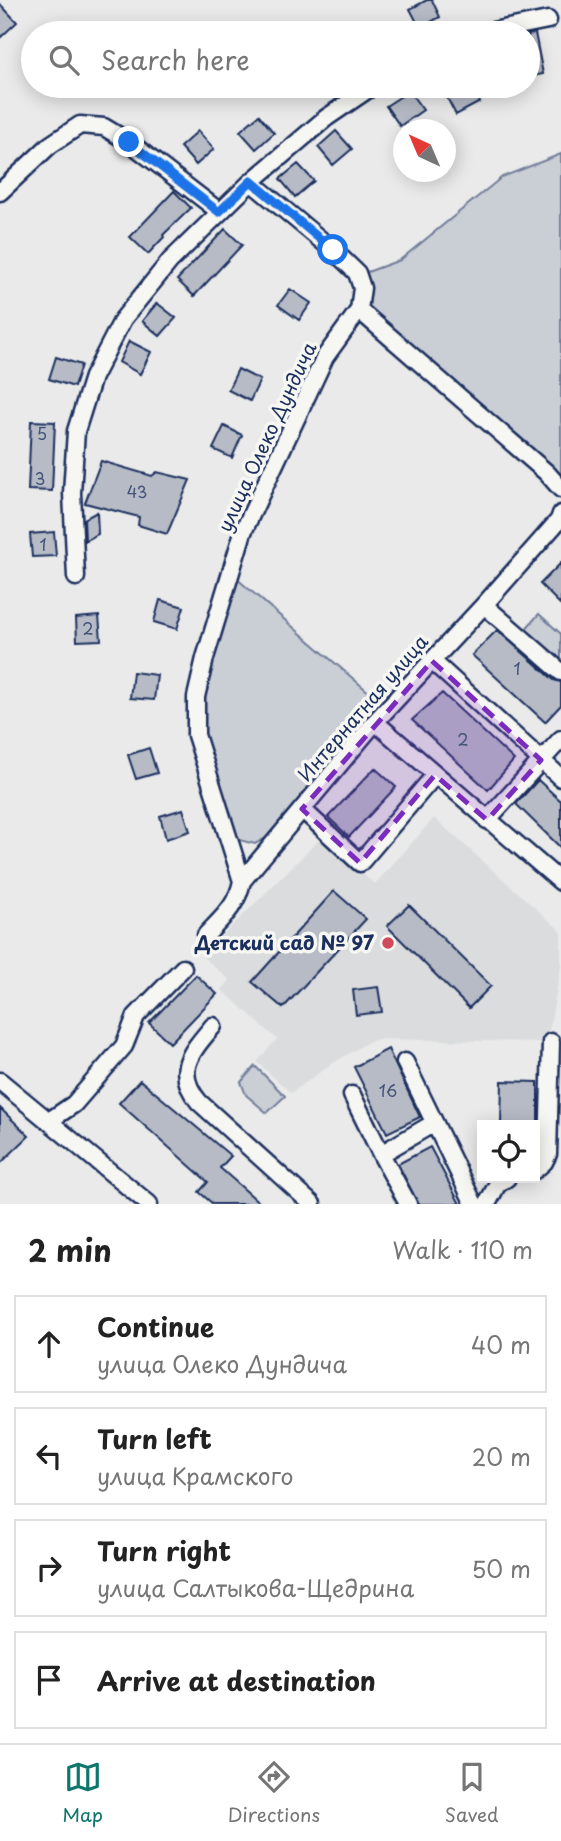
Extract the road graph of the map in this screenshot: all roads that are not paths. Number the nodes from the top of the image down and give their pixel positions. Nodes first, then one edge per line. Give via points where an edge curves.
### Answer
1 (548, 20) dead end
2 (540, 22) edge
3 (355, 98) edge
4 (251, 181) junction
5 (0, 192) edge
6 (219, 212) junction
7 (359, 310) junction
8 (561, 489) edge
9 (561, 514) edge
10 (76, 577) dead end
11 (484, 605) junction
12 (432, 661) junction
13 (561, 672) edge
14 (375, 722) junction
15 (561, 739) edge
16 (541, 760) junction
17 (435, 775) junction
18 (561, 778) edge
19 (302, 810) junction
20 (487, 820) junction
21 (242, 881) junction
22 (561, 883) edge
23 (206, 935) dead end
24 (183, 968) dead end
25 (213, 1026) dead end
26 (551, 1042) dead end
27 (556, 1061) edge
28 (405, 1062) dead end
29 (0, 1081) edge
30 (352, 1095) dead end
31 (49, 1121) junction
32 (434, 1123) junction
33 (381, 1154) junction
34 (547, 1165) edge
35 (500, 1183) edge
36 (149, 1204) edge
37 (312, 1204) edge
38 (408, 1204) edge
39 (474, 1204) edge
40 (487, 1204) edge

1 - 2 street
3 - 4 street
4 - 6 street
4 - 7 street via 357,273 362,288
5 - 6 street via 50,145 80,125 104,128 129,142
6 - 10 street via 170,261 123,319 93,377 76,431 72,493
7 - 8 street
7 - 21 street, улица Олеко Дундича via 325,357 243,532 196,697 196,734
9 - 11 street, Интернатная улица
11 - 12 street, Интернатная улица
11 - 13 street
12 - 14 street, Интернатная улица
12 - 16 street
14 - 17 street
14 - 19 street, Интернатная улица
15 - 16 street
16 - 18 street
16 - 20 street
17 - 19 street via 359,863
17 - 20 street
19 - 21 street, Интернатная улица
20 - 22 street
21 - 23 street, Интернатная улица via 230,910
24 - 31 street via 136,1016 124,1046 74,1104
25 - 37 street via 187,1062 189,1090
26 - 27 street
27 - 34 street
28 - 32 street
29 - 31 street
30 - 33 street
31 - 36 street
32 - 33 street
32 - 39 street
33 - 38 street
35 - 40 street

